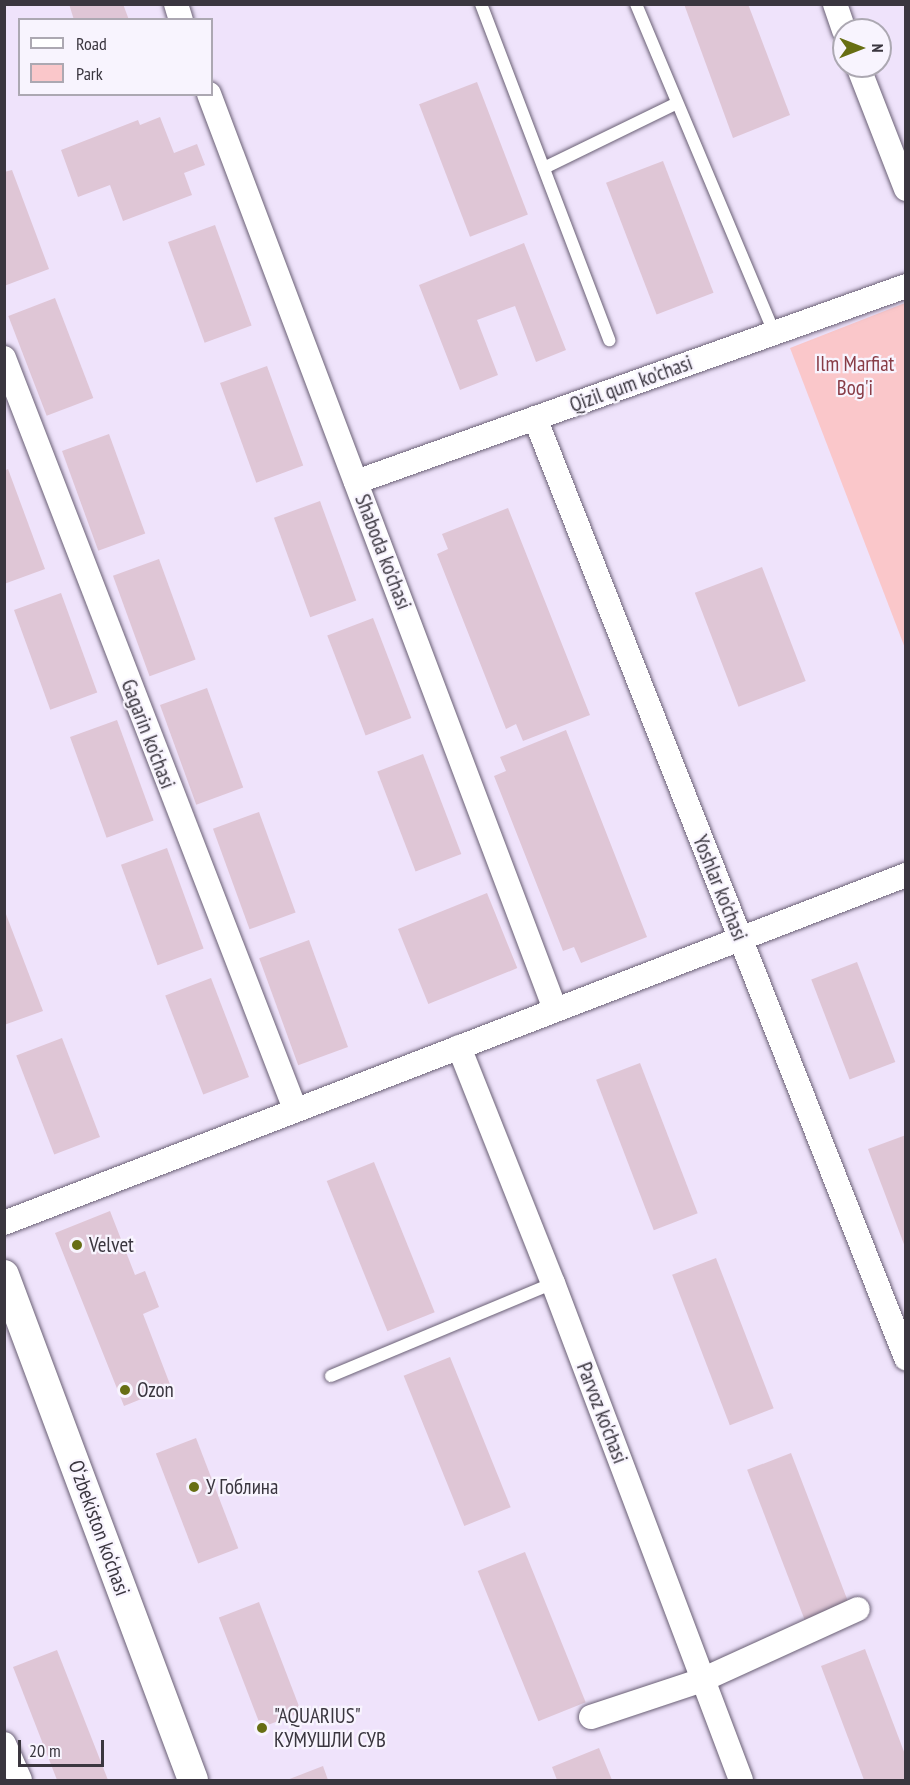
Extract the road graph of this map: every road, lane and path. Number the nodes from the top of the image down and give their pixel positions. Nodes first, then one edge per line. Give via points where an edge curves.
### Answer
1 (481, 4) edge
2 (636, 4) edge
3 (863, 78) edge
4 (210, 96) edge
5 (677, 103) junction
6 (544, 168) junction
7 (906, 189) edge
8 (906, 286) edge
9 (774, 333) junction
10 (609, 340) dead end
11 (4, 358) edge
12 (535, 418) junction
13 (356, 482) junction
14 (906, 875) edge
15 (740, 938) junction
16 (555, 1009) junction
17 (459, 1047) junction
18 (295, 1109) junction
19 (4, 1224) edge
20 (4, 1275) edge
21 (554, 1283) junction
22 (906, 1358) edge
23 (331, 1376) dead end
24 (858, 1609) dead end
25 (702, 1680) junction
26 (591, 1717) dead end
27 (4, 1744) edge
28 (20, 1780) edge
29 (193, 1780) edge
30 (741, 1780) edge

1 - 6 lane
2 - 5 lane
3 - 7 street
4 - 13 street, Shaboda ko'chasi
5 - 6 lane
5 - 9 lane
6 - 10 lane
8 - 9 street, Qizil qum ko'chasi
9 - 12 street, Qizil qum ko'chasi
11 - 18 street, Gagarin ko'chasi
12 - 13 street, Qizil qum ko'chasi
12 - 15 street, Yoshlar ko'chasi
13 - 16 street, Shaboda ko'chasi
14 - 15 street
15 - 16 street
15 - 22 street, Yoshlar ko'chasi
16 - 17 street
17 - 18 street
17 - 21 street, Parvoz ko'chasi
18 - 19 street
20 - 29 street, O‘zbekiston ko‘chasi
21 - 23 lane
21 - 25 street, Parvoz ko'chasi
24 - 25 street
25 - 26 street
25 - 30 street, Parvoz ko'chasi
27 - 28 street

